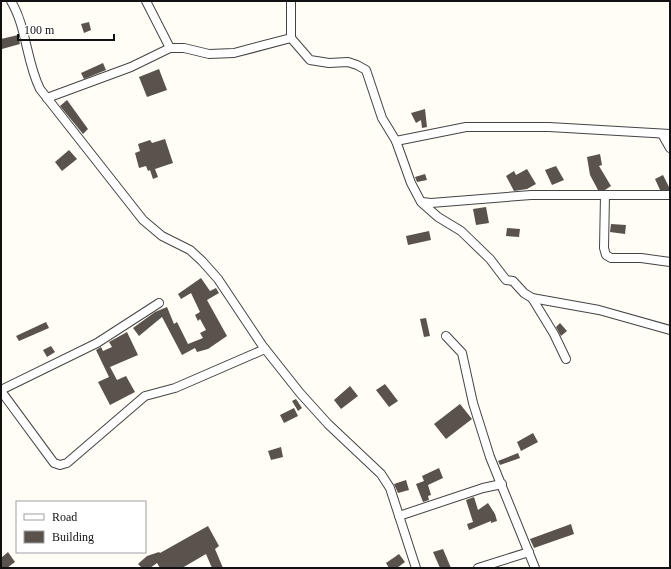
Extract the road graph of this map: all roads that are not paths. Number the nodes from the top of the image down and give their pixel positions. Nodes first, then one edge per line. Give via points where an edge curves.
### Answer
1 (11, 1) edge
2 (146, 1) edge
3 (291, 1) edge
4 (291, 38) junction
5 (170, 48) junction
6 (47, 98) junction
7 (666, 134) edge
8 (396, 141) junction
9 (670, 148) edge
10 (605, 195) junction
11 (670, 195) edge
12 (421, 202) junction
13 (670, 262) edge
14 (532, 298) junction
15 (158, 303) dead end
16 (670, 330) edge
17 (446, 336) dead end
18 (265, 348) junction
19 (566, 359) dead end
20 (1, 390) edge
21 (502, 484) junction
22 (399, 516) junction
23 (529, 552) junction
24 (416, 568) edge
25 (478, 568) edge
26 (536, 568) edge

1 - 6 street via 21,22 34,79
2 - 5 street
3 - 4 street
4 - 5 street via 234,53 209,54 184,48
4 - 8 street via 310,60 348,62 366,70 382,118
5 - 6 street via 131,67
6 - 18 street via 143,220 162,236 190,250 218,279
7 - 8 street via 549,127 466,127
7 - 9 street
8 - 12 street via 411,183
10 - 11 street
10 - 12 street via 531,195
10 - 13 street via 606,255 611,258 641,258
12 - 14 street via 438,217 461,231 506,280 513,282 524,294
14 - 16 street via 599,310
14 - 19 street
15 - 20 street via 97,343
17 - 21 street via 462,353 473,403 490,457
18 - 20 street via 175,388 145,396 67,463 60,465 54,463
18 - 22 street via 318,414 381,474 390,488
21 - 22 street
21 - 23 street
22 - 24 street
23 - 25 street
23 - 26 street

